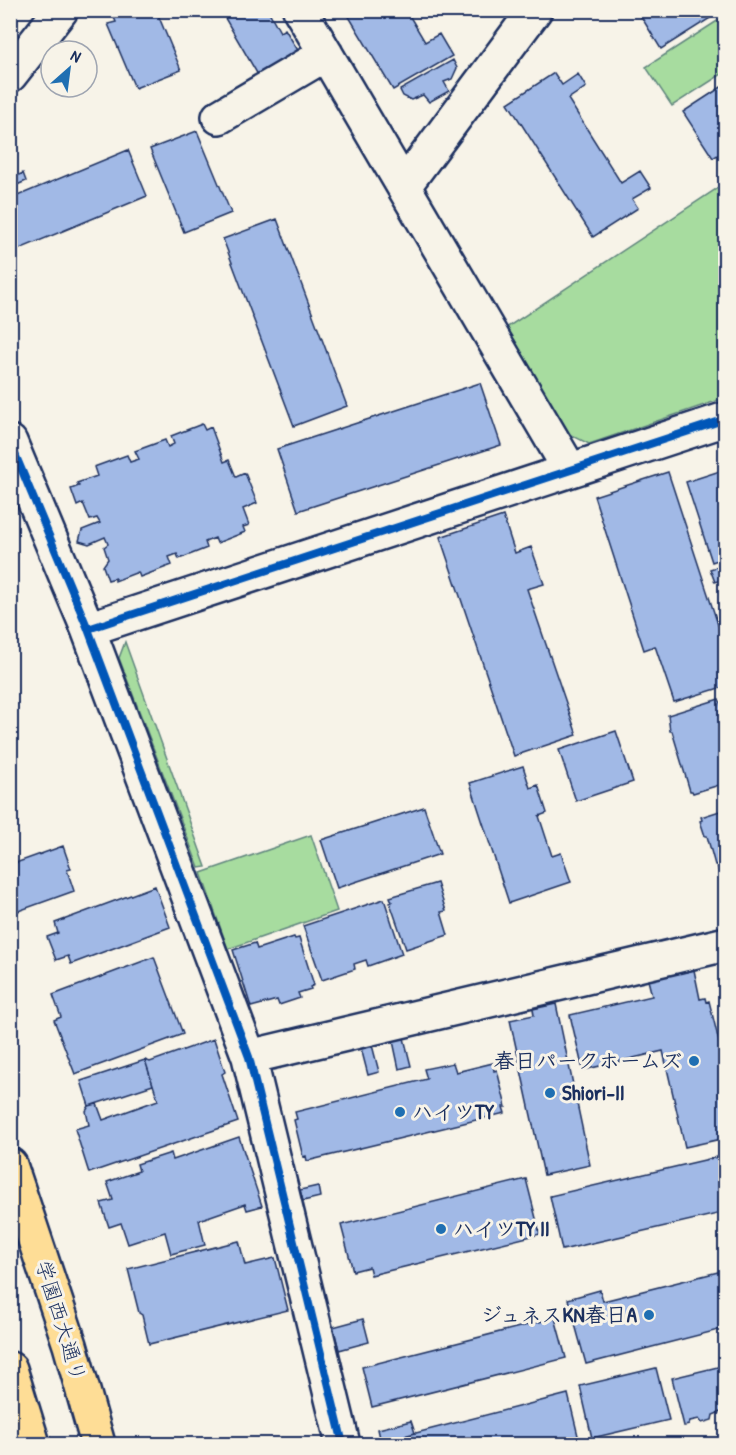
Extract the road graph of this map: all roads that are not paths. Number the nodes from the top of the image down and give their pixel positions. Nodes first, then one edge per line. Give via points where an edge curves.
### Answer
1 (61, 10) edge
2 (300, 10) edge
3 (535, 10) edge
4 (326, 54) junction
5 (10, 75) edge
6 (219, 117) dead end
7 (404, 186) junction
8 (726, 419) edge
9 (10, 441) edge
10 (570, 470) junction
11 (88, 629) junction
12 (725, 949) edge
13 (249, 1057) junction
14 (10, 1165) edge
15 (10, 1369) edge
16 (33, 1444) edge
17 (98, 1444) edge
18 (343, 1444) edge

1 - 5 street
2 - 4 street
3 - 7 street
4 - 6 street
4 - 7 street
7 - 10 street
8 - 10 street
9 - 11 street
10 - 11 street
11 - 13 street
12 - 13 street
13 - 18 street
14 - 17 highway, 学園西大通り via 70,1345
15 - 16 highway

